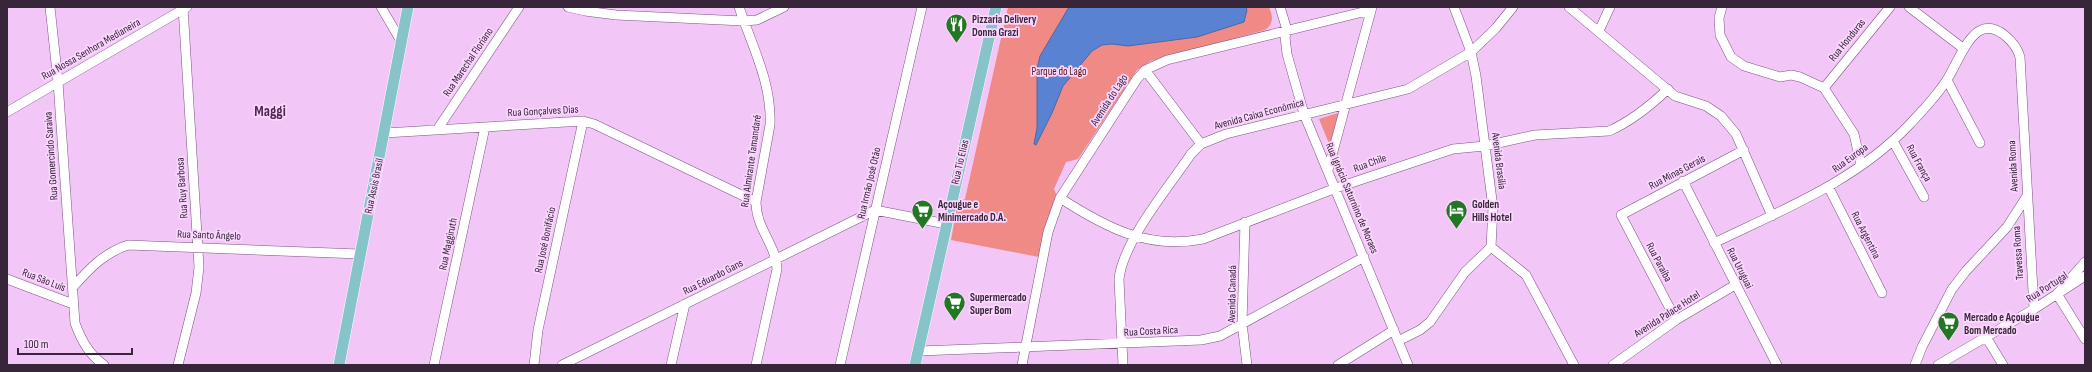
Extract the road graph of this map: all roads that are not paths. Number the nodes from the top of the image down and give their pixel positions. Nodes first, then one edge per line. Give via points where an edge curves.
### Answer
1 (50, 7) edge
2 (381, 7) edge
3 (408, 7) edge
4 (519, 7) edge
5 (568, 7) edge
6 (738, 7) edge
7 (784, 7) edge
8 (922, 7) edge
9 (996, 7) edge
10 (1274, 7) edge
11 (1280, 7) edge
12 (1454, 7) edge
13 (1513, 7) edge
14 (1569, 7) edge
15 (1610, 7) edge
16 (1722, 7) edge
17 (1890, 7) edge
18 (1909, 7) edge
19 (184, 8) edge
20 (1372, 8) edge
21 (743, 20) junction
22 (1599, 32) junction
23 (1284, 33) junction
24 (401, 40) junction
25 (1964, 49) junction
26 (1471, 52) junction
27 (1145, 70) junction
28 (1947, 80) junction
29 (58, 82) junction
30 (1824, 88) junction
31 (1668, 89) junction
32 (1345, 104) junction
33 (7, 112) edge
34 (1304, 114) junction
35 (583, 120) junction
36 (485, 127) junction
37 (437, 130) junction
38 (385, 133) junction
39 (1893, 141) junction
40 (1980, 143) dead end
41 (1201, 144) junction
42 (1485, 146) junction
43 (1744, 150) junction
44 (1861, 165) junction
45 (1328, 170) junction
46 (1684, 181) junction
47 (1336, 188) junction
48 (1828, 188) junction
49 (2026, 196) junction
50 (1924, 197) dead end
51 (1060, 198) junction
52 (756, 202) junction
53 (876, 210) junction
54 (1621, 215) joint
55 (1772, 216) junction
56 (1245, 222) junction
57 (946, 224) junction
58 (1135, 236) junction
59 (1714, 244) junction
60 (198, 247) junction
61 (1491, 247) junction
62 (360, 254) junction
63 (1364, 257) junction
64 (776, 259) junction
65 (2085, 262) edge
66 (2085, 276) edge
67 (7, 279) edge
68 (1735, 285) junction
69 (73, 286) junction
70 (1882, 293) dead end
71 (2057, 294) junction
72 (73, 304) junction
73 (685, 304) junction
74 (2034, 309) junction
75 (1676, 320) junction
76 (1242, 323) junction
77 (1394, 330) junction
78 (1986, 337) junction
79 (2085, 339) edge
80 (1398, 341) junction
81 (1122, 344) junction
82 (1026, 347) junction
83 (919, 351) junction
84 (104, 365) edge
85 (178, 365) edge
86 (339, 365) edge
87 (434, 365) edge
88 (534, 365) edge
89 (562, 365) edge
90 (671, 365) edge
91 (756, 365) edge
92 (840, 365) edge
93 (915, 365) edge
94 (1022, 365) edge
95 (1123, 365) edge
96 (1247, 365) edge
97 (1338, 365) edge
98 (1408, 365) edge
99 (1574, 365) edge
100 (1612, 365) edge
101 (1777, 365) edge
102 (1915, 365) edge
103 (1938, 365) edge
104 (2003, 365) edge

1 - 29 street, Rua Gomercindo Saraiva
2 - 24 street
3 - 24 main road, Rua Assis Brasil
4 - 37 street, Rua Marechal Floriano
5 - 21 street via 616,15
6 - 21 street, Rua Almirante Tamandaré
7 - 21 street via 757,20
8 - 53 street, Rua Irmão José Otão
9 - 57 main road, Rua Tio Elias
10 - 23 street, Rua Ignácio Saturnino de Moraes
11 - 23 street, Rua Ignácio Saturnino de Moraes
12 - 26 street, Avenida Brasília
13 - 26 street, Avenida Caixa Econômica
14 - 22 street
15 - 22 street
16 - 30 street via 1719,18 1720,35 1726,51 1736,61 1780,77 1800,77
17 - 30 street, Rua Honduras
18 - 25 street
19 - 29 street, Rua Nossa Senhora Medianeira
19 - 60 street, Rua Ruy Barbosa
20 - 23 street, Avenida do Lago
20 - 32 street
21 - 52 street, Rua Almirante Tamandaré via 764,75 770,105 770,125
22 - 31 street
23 - 27 street, Avenida do Lago via 1167,60
23 - 34 street, Rua Ignácio Saturnino de Moraes via 1290,66
24 - 38 main road, Rua Assis Brasil
25 - 28 street, Rua Europa
25 - 49 street, Avenida Roma via 1980,30 1991,29 2008,38 2018,52 2022,76
26 - 32 street, Avenida Caixa Econômica via 1408,89
26 - 42 street, Avenida Brasília
27 - 41 street
27 - 51 street, Avenida do Lago
28 - 39 street, Rua Europa
28 - 40 street
29 - 33 street, Rua Nossa Senhora Medianeira
29 - 69 street, Rua Gomercindo Saraiva
30 - 44 street via 1854,134
31 - 42 street, Rua Chile via 1637,116 1609,131 1535,135
31 - 43 street via 1685,100 1714,110 1729,125
32 - 34 street, Avenida Caixa Econômica
32 - 45 street
34 - 41 street, Avenida Caixa Econômica via 1226,134
34 - 45 street, Rua Ignácio Saturnino de Moraes
35 - 36 street, Rua Gonçalves Dias
35 - 52 street, Rua Gonçalves Dias
35 - 88 street, Rua José Bonifácio via 538,330
36 - 37 street, Rua Gonçalves Dias
36 - 87 street, Rua Maggiruth
37 - 38 street, Rua Gonçalves Dias
38 - 62 main road, Rua Assis Brasil
39 - 44 street, Rua Europa
39 - 50 street, Rua França
41 - 58 street, Avenida Caixa Econômica via 1191,154
42 - 47 street, Rua Chile via 1453,149
42 - 61 street, Avenida Brasília via 1493,208
43 - 46 street, Rua Minas Gerais
43 - 55 street
44 - 48 street, Rua Europa
45 - 47 street, Rua Ignácio Saturnino de Moraes
46 - 54 street, Rua Minas Gerais
46 - 59 street, Rua Uruguai
47 - 56 street, Rua Chile
47 - 63 street, Rua Ignácio Saturnino de Moraes
48 - 55 street, Rua Europa
48 - 70 street, Rua Argentina
49 - 74 street, Travessa Roma
49 - 102 street, Avenida Roma via 2007,227 1952,289
51 - 58 street, Rua Chile via 1106,226
51 - 82 street, Avenida do Lago via 1048,232
52 - 64 street, Rua Almirante Tamandaré via 758,222
53 - 57 street
53 - 64 street, Rua Eduardo Gans
53 - 92 street, Rua Irmão José Otão
54 - 75 street, Rua Paraíba
55 - 59 street, Rua Europa
56 - 58 street, Rua Chile via 1191,242 1159,241
56 - 76 street, Avenida Canadá
57 - 83 main road, Rua Tio Elias
58 - 81 street, Avenida Caixa Econômica via 1120,266
59 - 68 street, Rua Uruguai
60 - 62 street, Rua Santo Ângelo
60 - 69 street, Rua Santo Ângelo via 128,245 98,260
60 - 85 street, Rua Ruy Barbosa via 198,280
61 - 80 street via 1465,272 1430,322
61 - 99 street via 1526,275
62 - 86 main road, Rua Assis Brasil
63 - 76 street, Rua Costa Rica
63 - 77 street, Rua Ignácio Saturnino de Moraes
64 - 73 street, Rua Eduardo Gans
64 - 91 street via 775,277
65 - 71 street
66 - 71 street, Rua Portugal
67 - 72 street, Rua São Luís
68 - 75 street, Avenida Palace Hotel
68 - 101 street, Rua Uruguai
69 - 72 street, Rua Gomercindo Saraiva
71 - 74 street, Rua Portugal
71 - 79 street
72 - 84 street, Rua Gomercindo Saraiva via 75,323 80,336 92,354
73 - 89 street, Rua Eduardo Gans
73 - 90 street
74 - 78 street, Rua Portugal
75 - 100 street, Avenida Palace Hotel
76 - 81 street, Rua Costa Rica via 1220,336 1201,340
76 - 96 street, Avenida Canadá
77 - 80 street, Rua Ignácio Saturnino de Moraes
77 - 97 street
78 - 103 street, Rua Portugal
78 - 104 street
80 - 98 street, Rua Ignácio Saturnino de Moraes
81 - 82 street, Rua Costa Rica
81 - 95 street, Avenida Caixa Econômica
82 - 83 street, Rua Costa Rica
82 - 94 street, Avenida do Lago
83 - 93 main road, Rua Tio Elias

